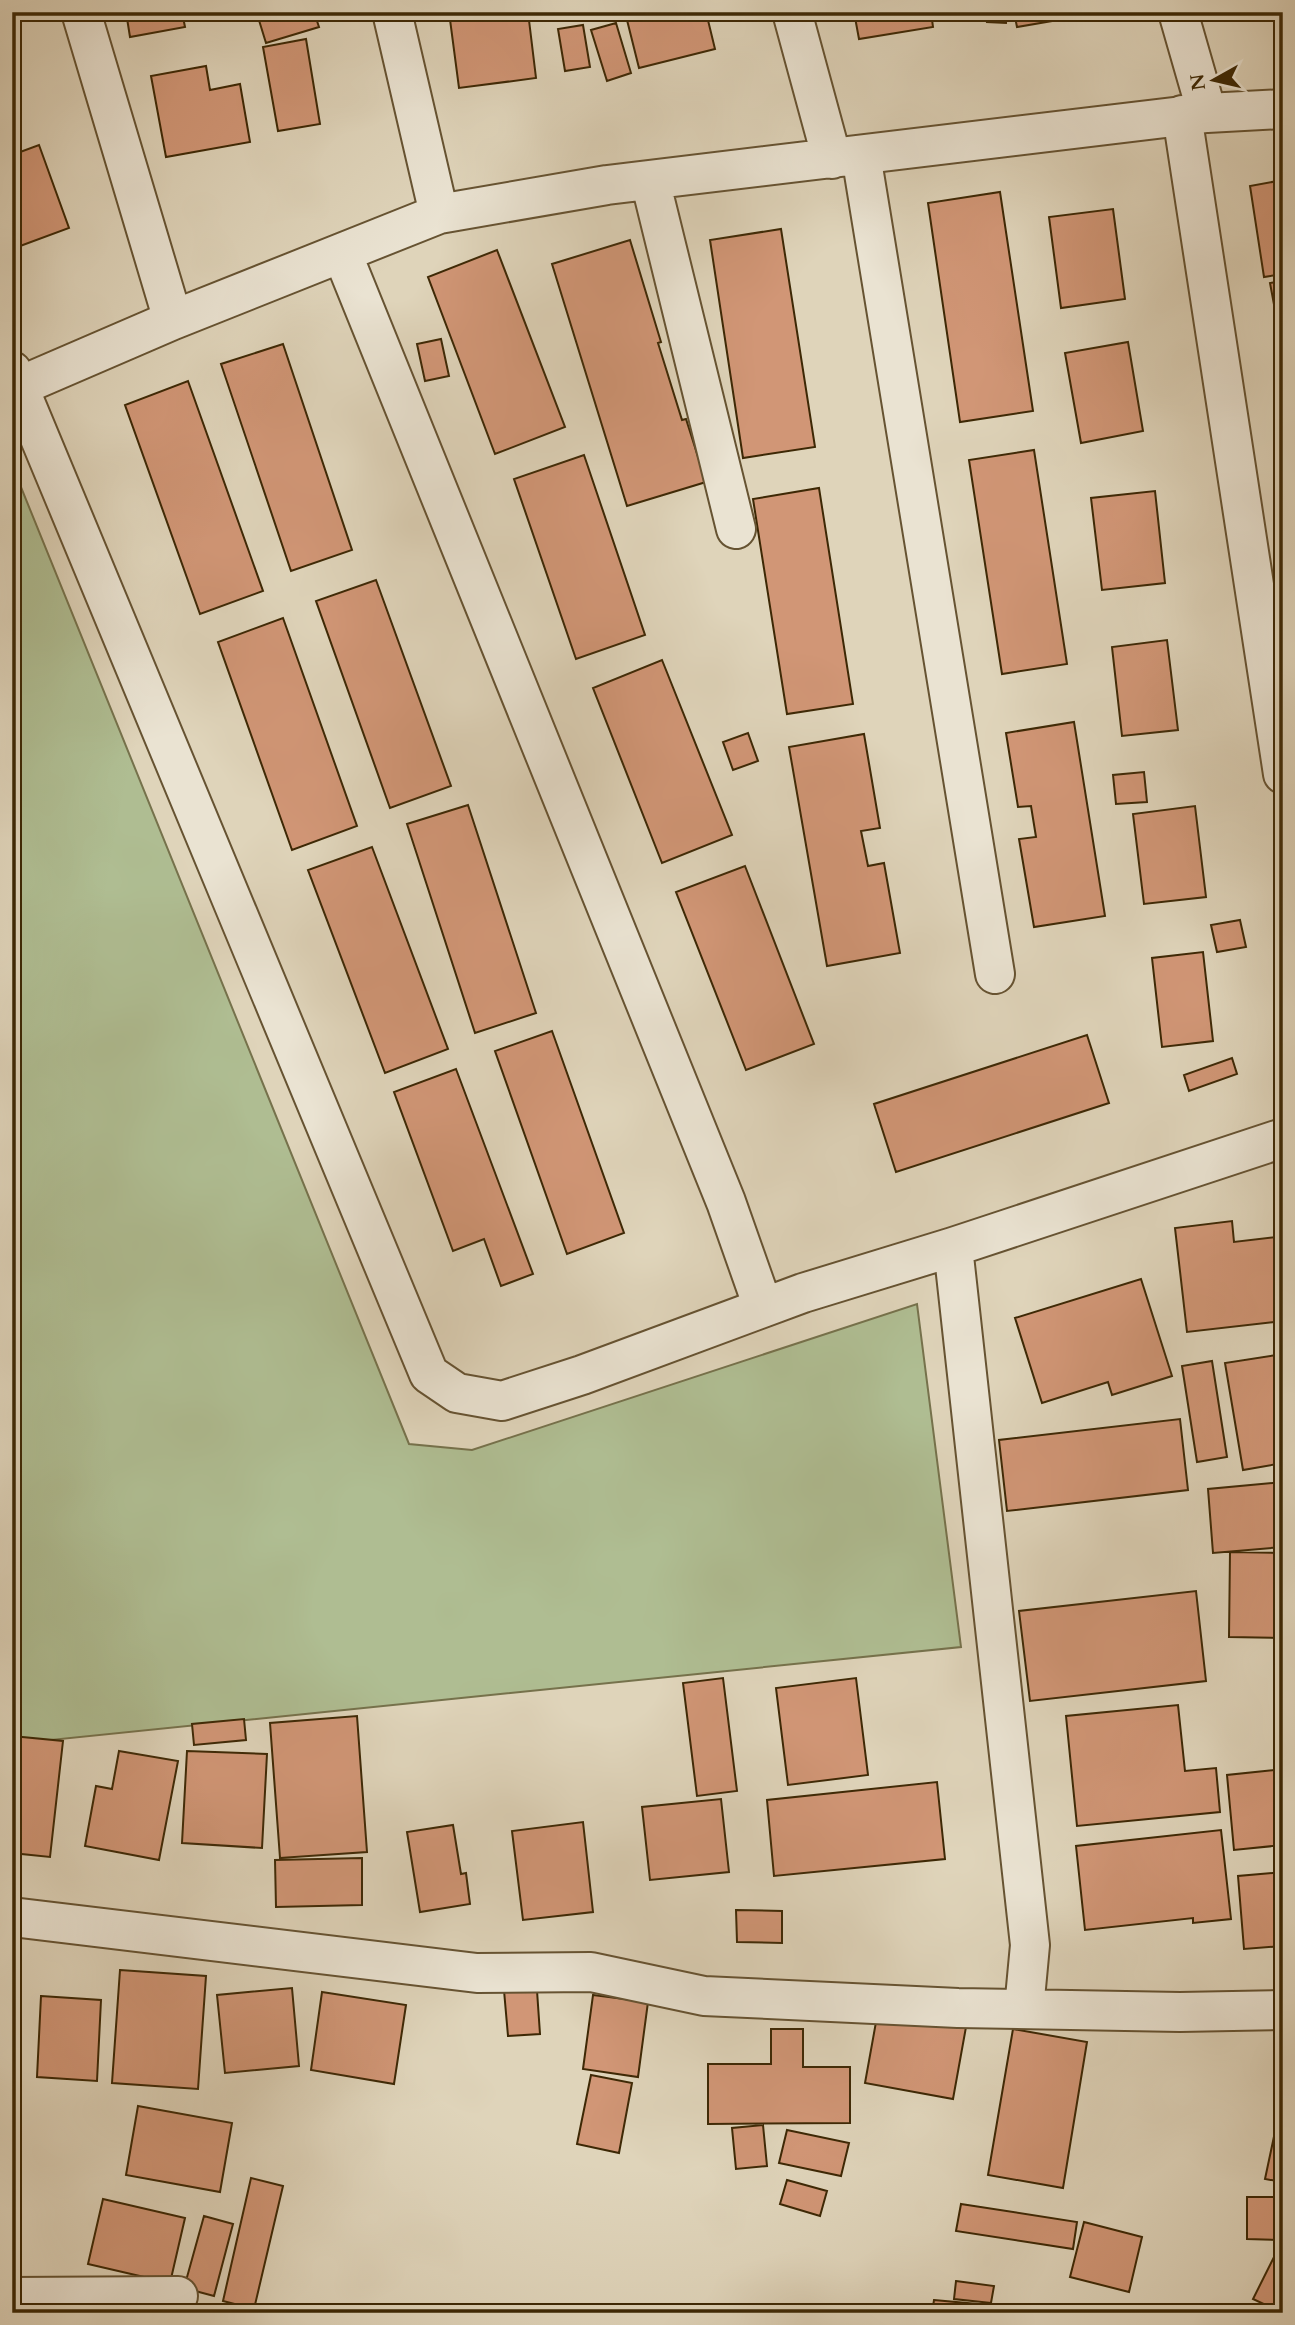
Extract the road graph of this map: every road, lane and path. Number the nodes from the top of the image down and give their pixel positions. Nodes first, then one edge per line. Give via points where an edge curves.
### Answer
1 (80, 12) edge
2 (392, 12) edge
3 (792, 12) edge
4 (1178, 12) edge
5 (1283, 109) edge
6 (1194, 114) junction
7 (847, 157) junction
8 (650, 180) junction
9 (439, 214) junction
10 (342, 253) junction
11 (173, 320) junction
12 (16, 378) edge
13 (736, 529) dead end
14 (1283, 774) edge
15 (995, 974) dead end
16 (1283, 1138) edge
17 (953, 1247) junction
18 (763, 1307) junction
19 (12, 1917) edge
20 (1024, 2009) junction
21 (1283, 2010) edge
22 (178, 2296) dead end
23 (12, 2297) edge

1 - 11 street
2 - 9 street
3 - 7 street
4 - 6 street
5 - 6 street
6 - 7 street
6 - 14 street
7 - 8 street
7 - 15 street
8 - 9 street
8 - 13 street
9 - 10 street
10 - 11 street
10 - 18 street via 721,1190
11 - 12 street
12 - 18 street via 429,1374 457,1393 502,1401
16 - 17 street
17 - 18 street
17 - 20 street via 1030,1945
19 - 20 street via 477,1973 591,1972 704,1996
20 - 21 street
22 - 23 street

